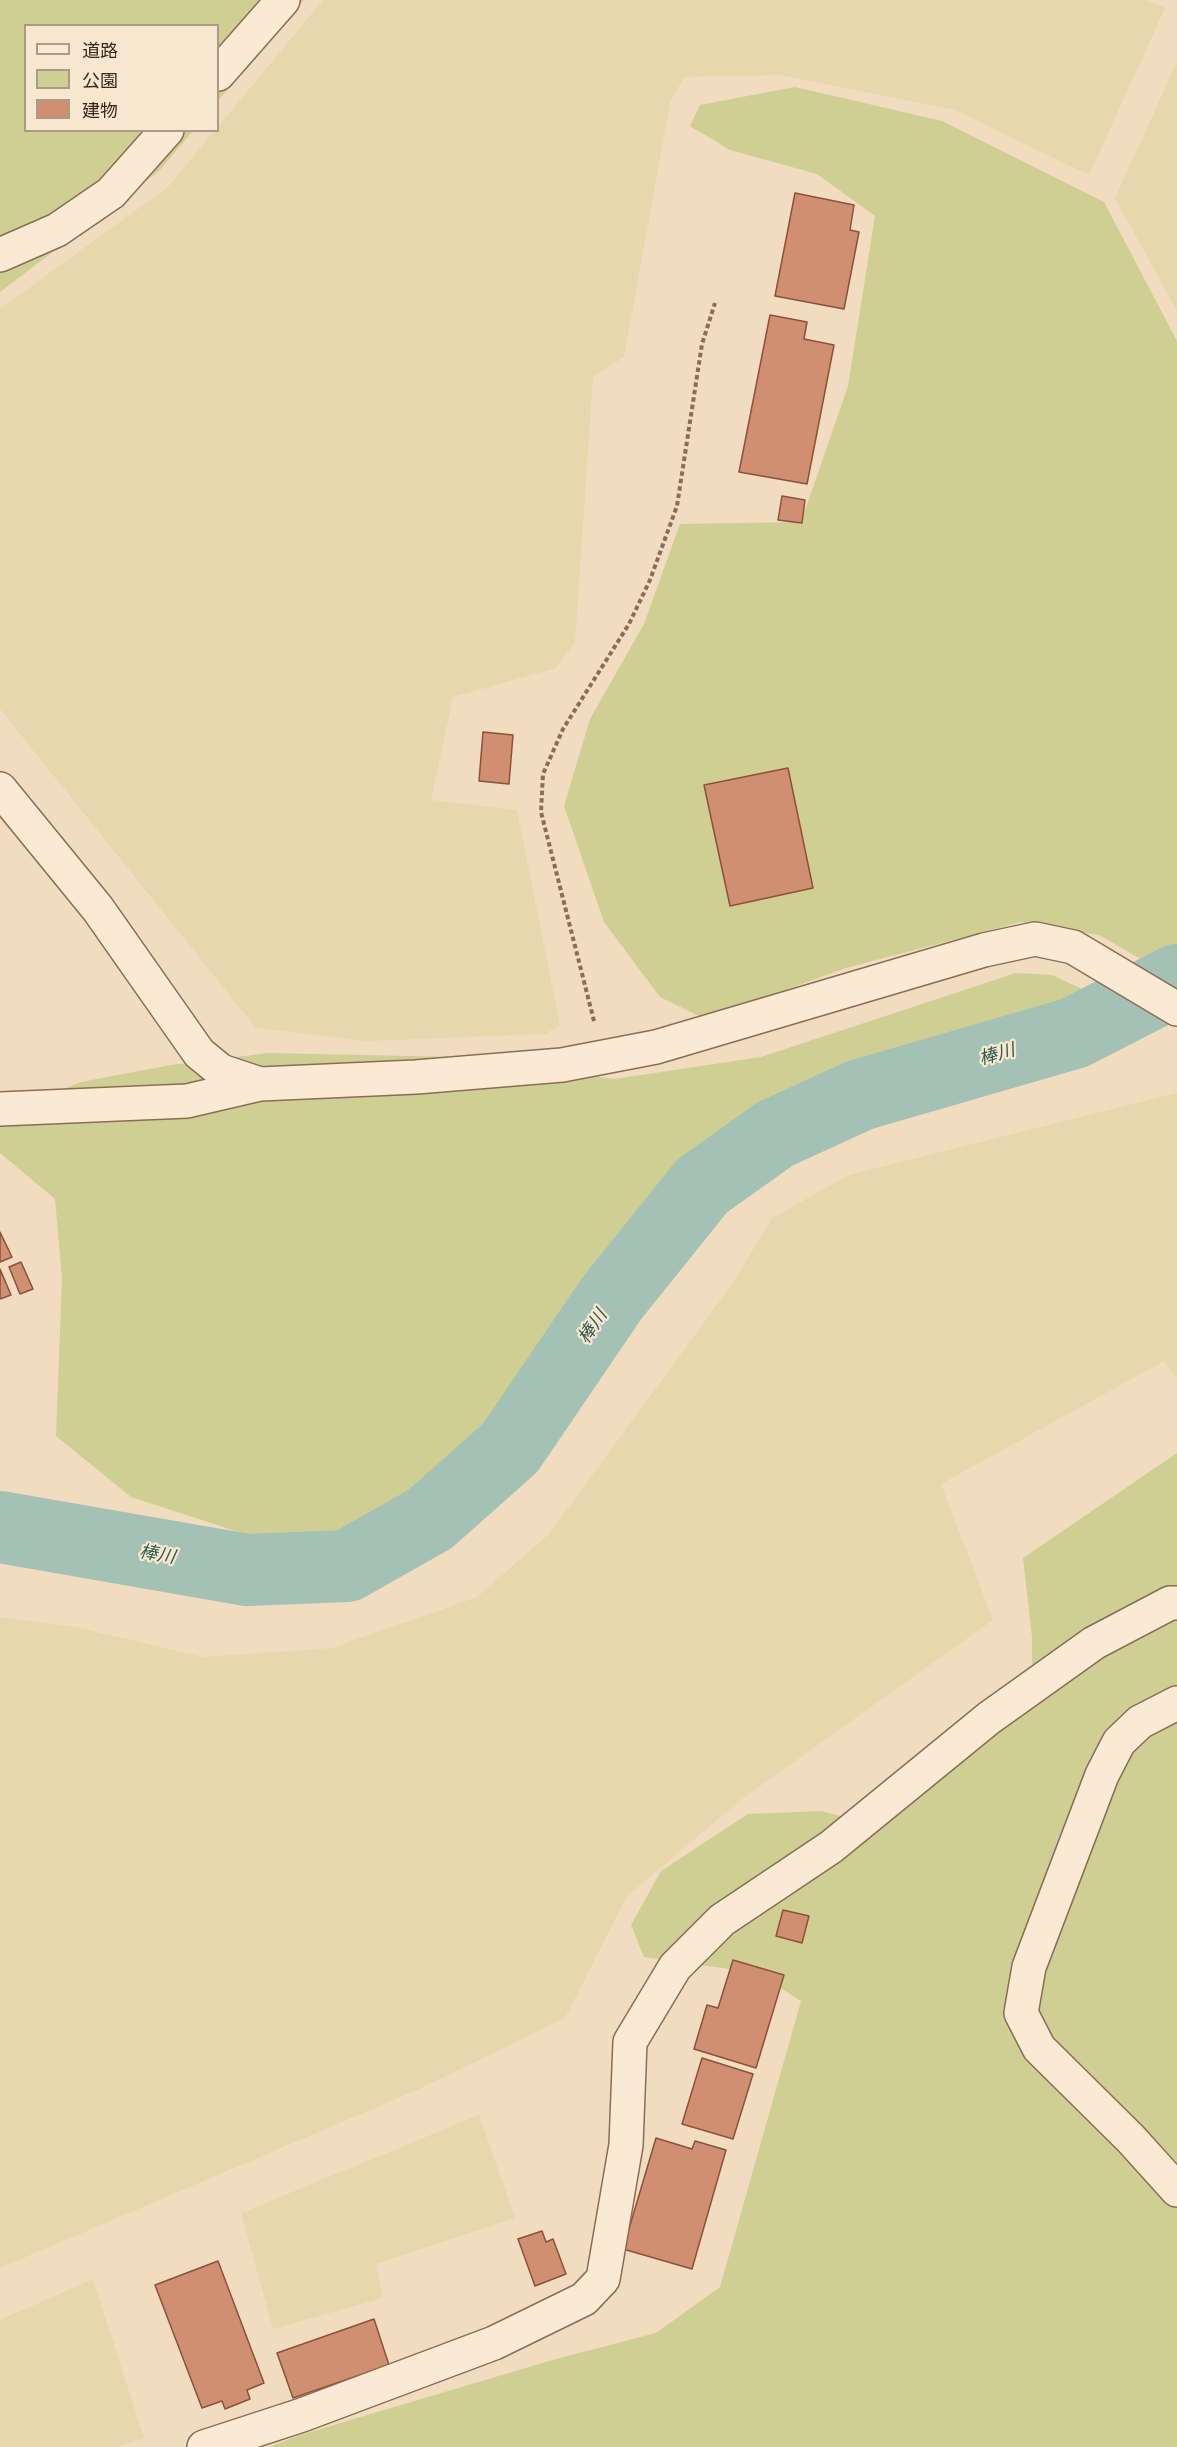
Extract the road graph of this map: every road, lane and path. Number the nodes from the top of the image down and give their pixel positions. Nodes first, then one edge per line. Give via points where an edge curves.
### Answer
1 (283, 0) edge
2 (219, 73) edge
3 (165, 132) edge
4 (0, 255) edge
5 (715, 303) dead end
6 (0, 789) edge
7 (1177, 1009) edge
8 (603, 1057) junction
9 (260, 1084) junction
10 (0, 1109) edge
11 (1177, 1603) edge
12 (1177, 1703) edge
13 (1177, 2190) edge
14 (204, 2447) edge

1 - 2 street
3 - 4 street via 111,193 57,230
5 - 8 path via 702,344 677,506 650,580 629,624 563,729 543,774 541,812
6 - 9 street via 98,909 199,1053 221,1071
7 - 8 street via 1073,947 1035,939 984,950 656,1047
8 - 9 street via 562,1065 416,1077
9 - 10 street via 187,1101
11 - 14 street via 1094,1642 989,1718 831,1847 722,1920 675,1967 630,2042 626,2145 603,2279 584,2299 494,2343
12 - 13 street via 1140,1722 1119,1742 1102,1775 1029,1967 1021,2013 1039,2048

